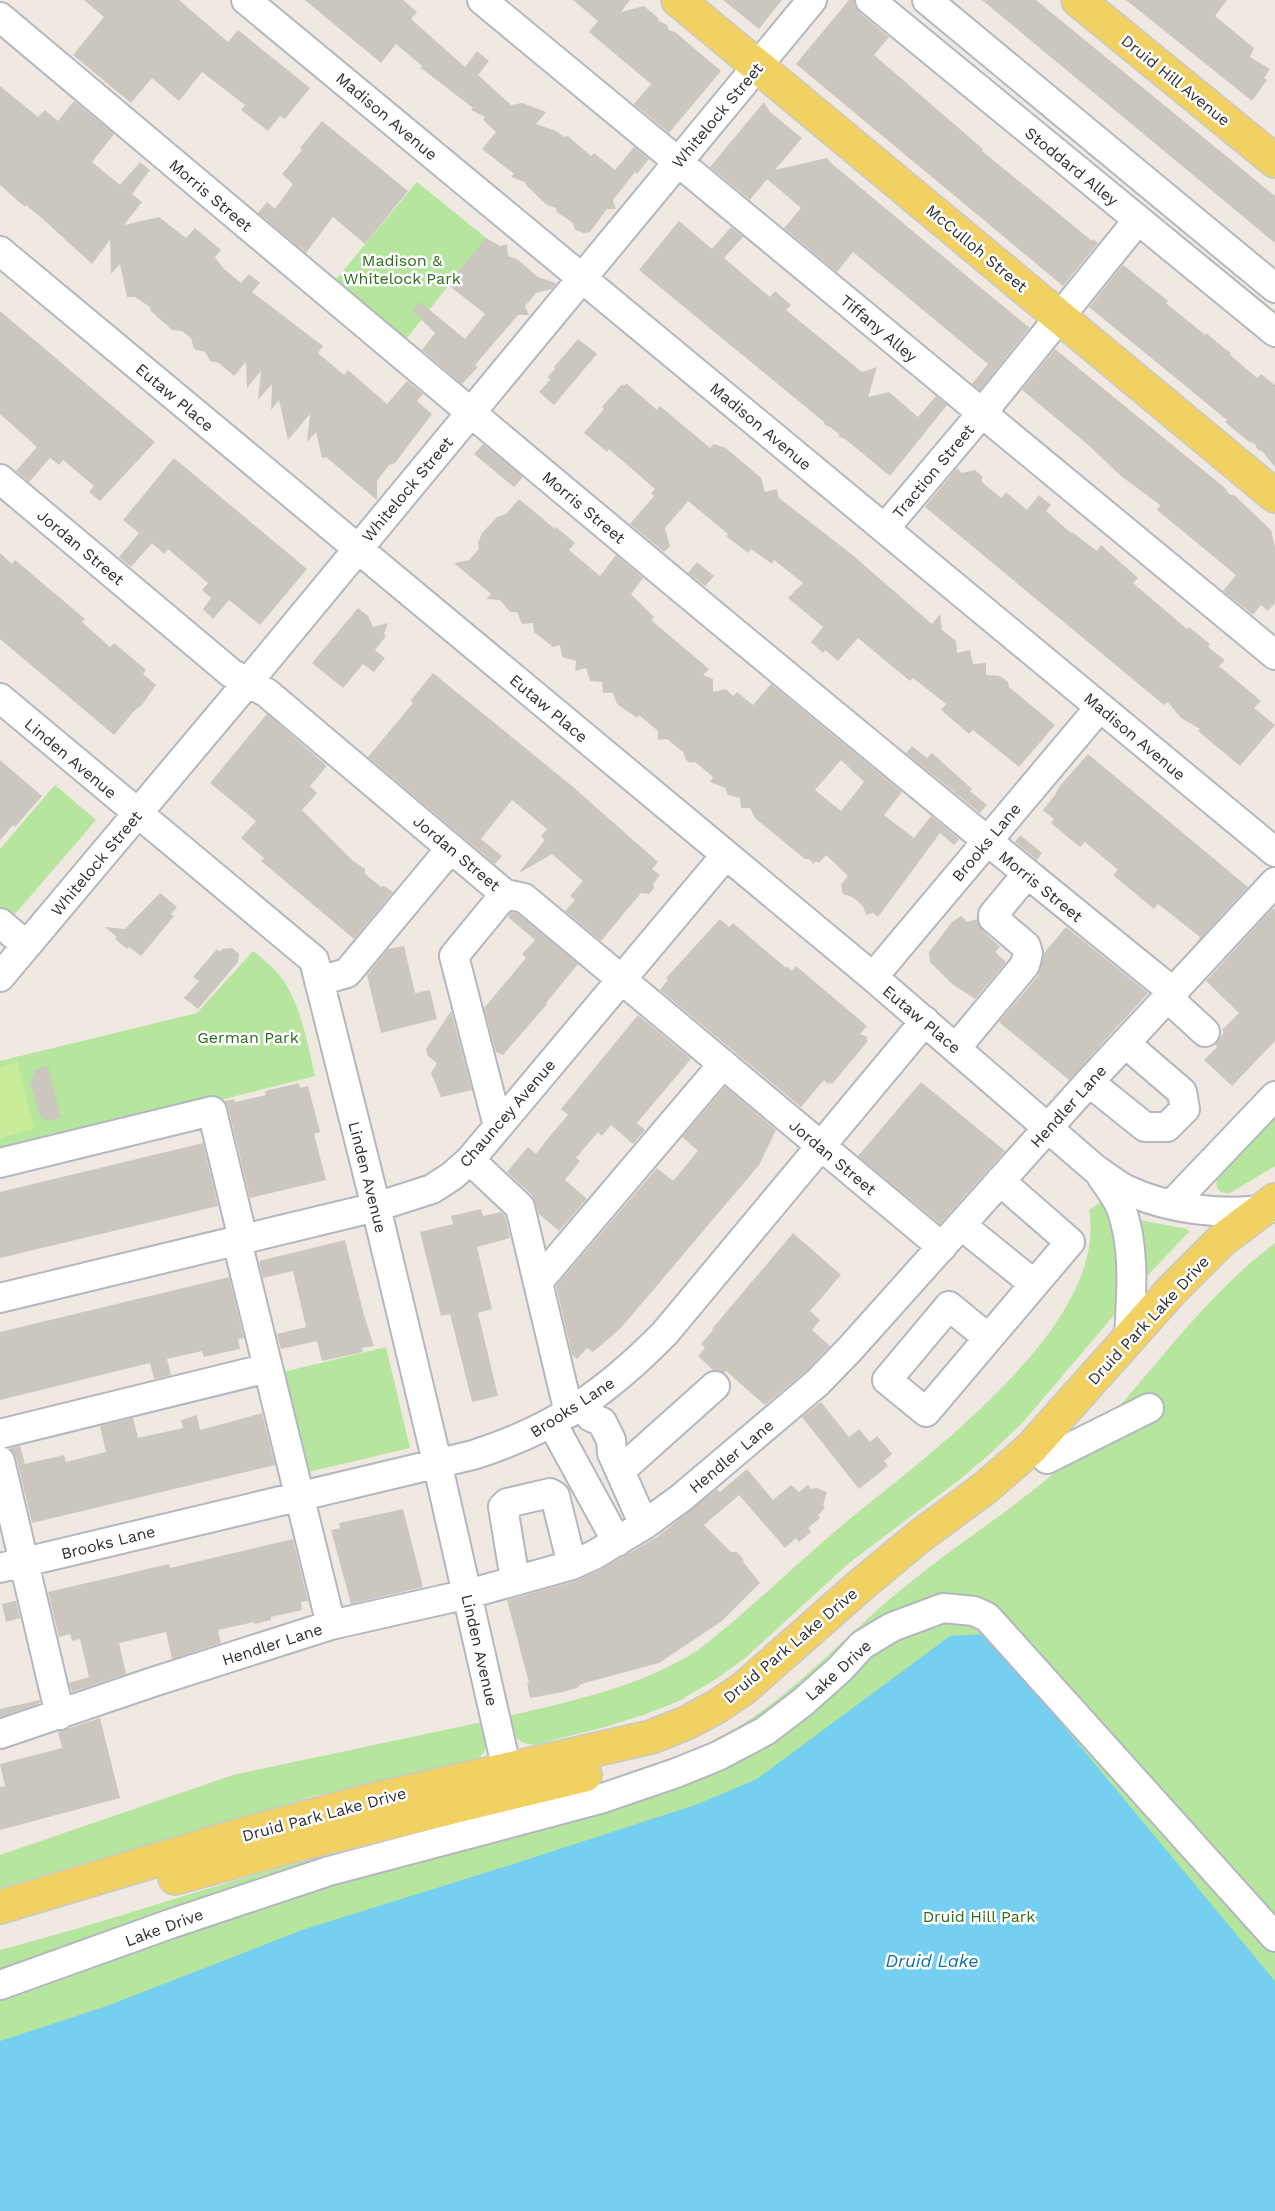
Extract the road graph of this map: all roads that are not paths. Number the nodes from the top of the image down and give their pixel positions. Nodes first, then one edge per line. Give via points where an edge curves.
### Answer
1 (246, 0) edge
2 (482, 0) edge
3 (678, 0) edge
4 (812, 0) edge
5 (870, 0) edge
6 (927, 0) edge
7 (1078, 0) edge
8 (0, 17) edge
9 (757, 66) junction
10 (1110, 151) junction
11 (1275, 160) edge
12 (678, 162) junction
13 (1087, 178) junction
14 (1138, 220) junction
15 (0, 251) edge
16 (582, 277) junction
17 (1275, 288) edge
18 (1059, 317) junction
19 (1271, 320) edge
20 (470, 413) junction
21 (982, 413) junction
22 (0, 479) edge
23 (1275, 496) edge
24 (885, 528) junction
25 (358, 547) junction
26 (1275, 656) edge
27 (248, 682) junction
28 (0, 698) edge
29 (1100, 706) junction
30 (138, 813) junction
31 (987, 841) junction
32 (450, 848) junction
33 (1275, 852) edge
34 (725, 856) junction
35 (1028, 874) junction
36 (1275, 882) edge
37 (505, 894) junction
38 (0, 923) edge
39 (26, 945) junction
40 (0, 977) edge
41 (873, 977) junction
42 (621, 978) junction
43 (319, 981) junction
44 (1170, 994) junction
45 (925, 1021) junction
46 (1205, 1032) dead end
47 (1125, 1042) junction
48 (956, 1048) junction
49 (723, 1065) junction
50 (1089, 1082) junction
51 (1275, 1096) edge
52 (498, 1126) junction
53 (1048, 1128) junction
54 (821, 1146) junction
55 (470, 1160) junction
56 (0, 1163) edge
57 (1094, 1168) junction
58 (1000, 1181) junction
59 (1172, 1204) junction
60 (376, 1207) junction
61 (1272, 1210) edge
62 (961, 1225) junction
63 (240, 1240) junction
64 (942, 1247) junction
65 (538, 1282) junction
66 (1034, 1284) junction
67 (906, 1287) junction
68 (0, 1298) edge
69 (941, 1316) junction
70 (988, 1338) junction
71 (1129, 1338) junction
72 (268, 1368) junction
73 (716, 1386) dead end
74 (1149, 1408) dead end
75 (573, 1414) junction
76 (0, 1434) edge
77 (1047, 1459) junction
78 (0, 1461) edge
79 (437, 1462) junction
80 (616, 1462) junction
81 (300, 1496) junction
82 (644, 1525) junction
83 (617, 1542) junction
84 (12, 1565) edge
85 (572, 1565) junction
86 (515, 1580) junction
87 (468, 1594) junction
88 (332, 1625) junction
89 (60, 1714) junction
90 (0, 1734) edge
91 (510, 1782) junction
92 (0, 1907) edge
93 (0, 1926) edge
94 (1275, 1937) edge
95 (0, 1985) edge

1 - 16 street, Madison Avenue
2 - 12 street, Tiffany Alley
3 - 9 main road, McCulloh Street
4 - 9 street, Whitelock Street
5 - 13 street, Stoddard Alley
6 - 10 street
7 - 11 main road, Druid Hill Avenue
8 - 20 street, Morris Street
9 - 12 street, Whitelock Street
9 - 18 main road, McCulloh Street
10 - 13 street
10 - 17 street
12 - 16 street, Whitelock Street
12 - 21 street, Tiffany Alley
13 - 14 street, Stoddard Alley
14 - 18 street, Traction Street
14 - 19 street, Stoddard Alley
15 - 25 street, Eutaw Place
16 - 20 street, Whitelock Street
16 - 24 street, Madison Avenue
18 - 21 street, Traction Street
18 - 23 main road, McCulloh Street
20 - 25 street, Whitelock Street
20 - 31 street, Morris Street
21 - 24 street, Traction Street
21 - 26 street, Tiffany Alley
22 - 27 street, Jordan Street via 231,673
24 - 29 street, Madison Avenue
25 - 27 street, Whitelock Street
25 - 34 street, Eutaw Place
27 - 30 street, Whitelock Street
27 - 32 street, Jordan Street via 263,690
28 - 30 street, Linden Avenue
29 - 31 street, Brooks Lane
29 - 33 street, Madison Avenue
30 - 39 street, Whitelock Street
30 - 43 street, Linden Avenue via 314,960
31 - 35 street, Morris Street
31 - 41 street, Brooks Lane
32 - 37 street, Jordan Street
32 - 43 street via 348,973
34 - 41 street, Eutaw Place
34 - 42 street, Chauncey Avenue
35 - 44 street, Morris Street
35 - 48 street via 993,915 1026,946 1025,965
36 - 44 street, Hendler Lane
37 - 42 street, Jordan Street via 524,898
37 - 52 street via 454,956
38 - 39 street
39 - 40 street, Whitelock Street
41 - 45 street, Eutaw Place
42 - 49 street, Jordan Street
42 - 52 street, Chauncey Avenue
43 - 60 street, Linden Avenue
44 - 46 street, Morris Street
44 - 47 street, Hendler Lane
45 - 48 street, Eutaw Place
45 - 54 street, Brooks Lane
47 - 50 street, Hendler Lane
47 - 50 street via 1182,1092 1185,1109 1167,1127 1145,1127
48 - 53 street, Eutaw Place
49 - 54 street, Jordan Street
49 - 65 street
50 - 53 street, Hendler Lane
51 - 59 street
52 - 55 street, Chauncey Avenue
53 - 57 street, Eutaw Place
53 - 58 street, Hendler Lane
54 - 64 street, Jordan Street
54 - 75 street, Brooks Lane via 665,1333
55 - 60 street, Chauncey Avenue via 432,1189
55 - 65 street via 520,1207
56 - 63 street via 212,1111
57 - 59 street, Eutaw Place via 1124,1188
57 - 71 street, Eutaw Place via 1113,1193 1127,1234
58 - 62 street, Hendler Lane
58 - 66 street via 1070,1242
59 - 61 street, Eutaw Place via 1205,1211
60 - 63 street, Chauncey Avenue
60 - 79 street, Linden Avenue
61 - 71 main road, Druid Park Lake Drive via 1221,1241
61 - 77 main road, Druid Park Lake Drive
62 - 64 street, Hendler Lane
62 - 66 street
63 - 68 street, Chauncey Avenue
63 - 72 street
64 - 67 street, Hendler Lane
65 - 75 street
66 - 70 street
67 - 69 street
67 - 82 street, Hendler Lane via 817,1383
69 - 70 street via 949,1306
69 - 70 street via 887,1380 926,1412
71 - 91 main road, Druid Park Lake Drive via 1031,1448 862,1584 743,1689 686,1723 651,1737
72 - 76 street
72 - 81 street
73 - 80 street
74 - 77 street
75 - 79 street, Brooks Lane via 501,1446
75 - 80 street via 602,1422
75 - 83 street
77 - 91 main road, Druid Park Lake Drive via 902,1571 782,1679 725,1721 647,1757
78 - 84 street
79 - 81 street, Brooks Lane
79 - 87 street, Linden Avenue
80 - 82 street
81 - 84 street, Brooks Lane
81 - 88 street
82 - 83 street, Hendler Lane
83 - 85 street, Hendler Lane
84 - 89 street
85 - 86 street, Hendler Lane
85 - 86 street via 555,1496 550,1493 507,1503 503,1507
86 - 87 street, Hendler Lane
87 - 88 street, Hendler Lane
87 - 91 street, Linden Avenue
88 - 89 street, Hendler Lane
89 - 90 street, Hendler Lane
91 - 92 main road, Druid Park Lake Drive via 368,1801
91 - 93 main road, Druid Park Lake Drive
94 - 95 street, Lake Drive via 987,1617 974,1611 943,1608 892,1627 862,1645 803,1702 765,1731 718,1756 600,1799 329,1871

